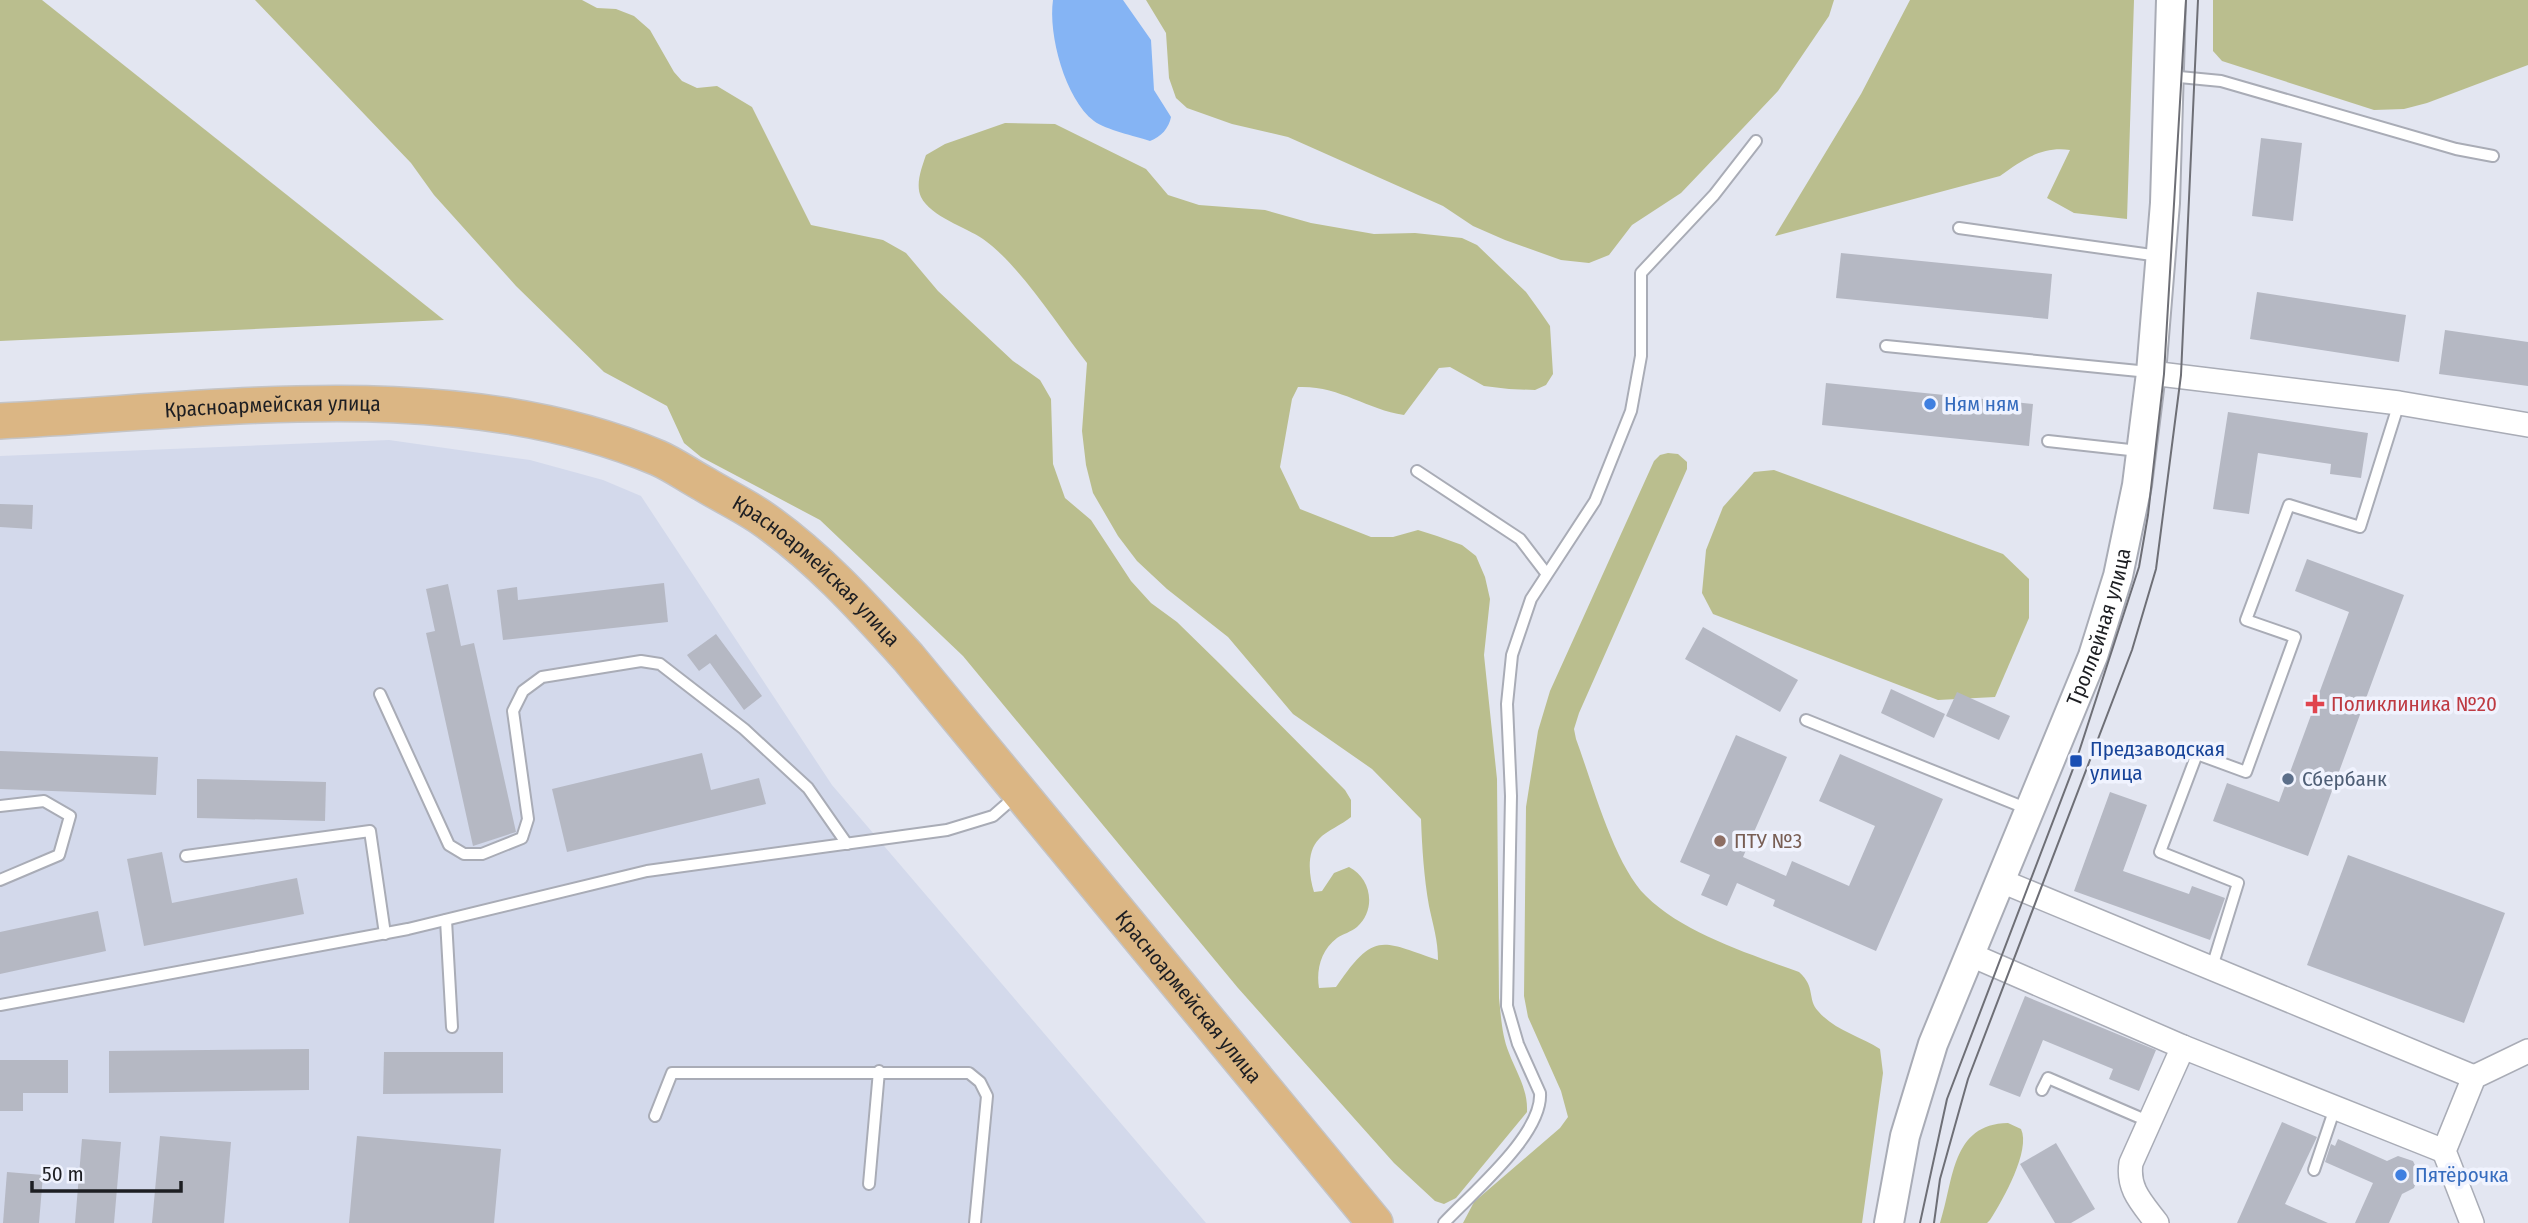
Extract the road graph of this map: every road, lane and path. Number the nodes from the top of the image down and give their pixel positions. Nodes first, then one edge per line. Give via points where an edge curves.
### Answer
1 (2171, 0) edge
2 (2169, 76) junction
3 (1756, 141) dead end
4 (2493, 156) dead end
5 (1959, 228) dead end
6 (2162, 256) junction
7 (1886, 346) dead end
8 (2151, 373) junction
9 (2399, 403) junction
10 (0, 421) edge
11 (2528, 425) edge
12 (2048, 441) dead end
13 (0, 442) edge
14 (2142, 452) junction
15 (1417, 471) dead end
16 (1546, 573) junction
17 (380, 694) dead end
18 (1806, 720) dead end
19 (1012, 800) junction
20 (0, 807) edge
21 (2028, 809) junction
22 (847, 844) junction
23 (186, 856) dead end
24 (0, 880) edge
25 (1999, 880) junction
26 (446, 920) junction
27 (385, 934) junction
28 (1969, 954) junction
29 (2212, 967) junction
30 (0, 1005) edge
31 (452, 1027) dead end
32 (2182, 1048) junction
33 (2528, 1051) edge
34 (879, 1071) junction
35 (2474, 1077) junction
36 (2042, 1090) dead end
37 (2335, 1108) junction
38 (655, 1116) dead end
39 (2150, 1122) junction
40 (2444, 1151) junction
41 (2314, 1170) dead end
42 (869, 1184) dead end
43 (975, 1223) edge
44 (1347, 1223) edge
45 (1375, 1223) edge
46 (1444, 1223) edge
47 (1889, 1223) edge
48 (2157, 1223) edge
49 (2472, 1223) edge

1 - 2 street, Троллейная улица
2 - 4 lane via 2221,81
2 - 6 street, Троллейная улица
3 - 16 lane via 1714,195 1641,274 1641,356 1631,411 1595,501
5 - 6 lane
6 - 8 street, Троллейная улица
7 - 8 lane
8 - 9 street
8 - 14 street, Троллейная улица
9 - 11 street
9 - 29 lane via 2360,527 2289,505 2246,620 2295,637 2246,772 2197,754 2160,852 2238,883
10 - 19 main road, Красноармейская улица via 254,406 444,408 539,423 660,458 760,517 859,602
12 - 14 lane
13 - 19 main road, Красноармейская улица via 361,427 487,435 595,457 683,495 782,560 843,615
14 - 21 street, Троллейная улица via 2109,609
15 - 16 lane via 1520,539
16 - 46 lane via 1519,631 1507,705 1511,796 1507,1006 1541,1103 1534,1123 1510,1153
17 - 22 lane via 437,823 449,845 464,854 493,851 522,838 528,819 513,711 523,691 542,677 641,661 660,664 744,729 807,788
18 - 21 lane
19 - 22 lane via 968,825
19 - 44 main road, Красноармейская улица
19 - 45 main road, Красноармейская улица
20 - 24 lane via 44,801 70,816 59,855
21 - 25 street, Троллейная улица
22 - 26 lane via 647,871
23 - 27 lane via 370,831
25 - 28 street, Троллейная улица
25 - 29 street
26 - 27 lane
26 - 31 lane
27 - 30 lane
28 - 32 street
28 - 47 street, Троллейная улица via 1933,1044 1909,1123
29 - 35 street
32 - 37 street
32 - 39 street
33 - 35 street
34 - 38 lane via 672,1073
34 - 42 lane
34 - 43 lane via 969,1073 980,1082 987,1096
35 - 40 street
36 - 39 lane via 2048,1077
37 - 40 street
37 - 41 lane
39 - 48 street via 2129,1178 2134,1193
40 - 49 street

